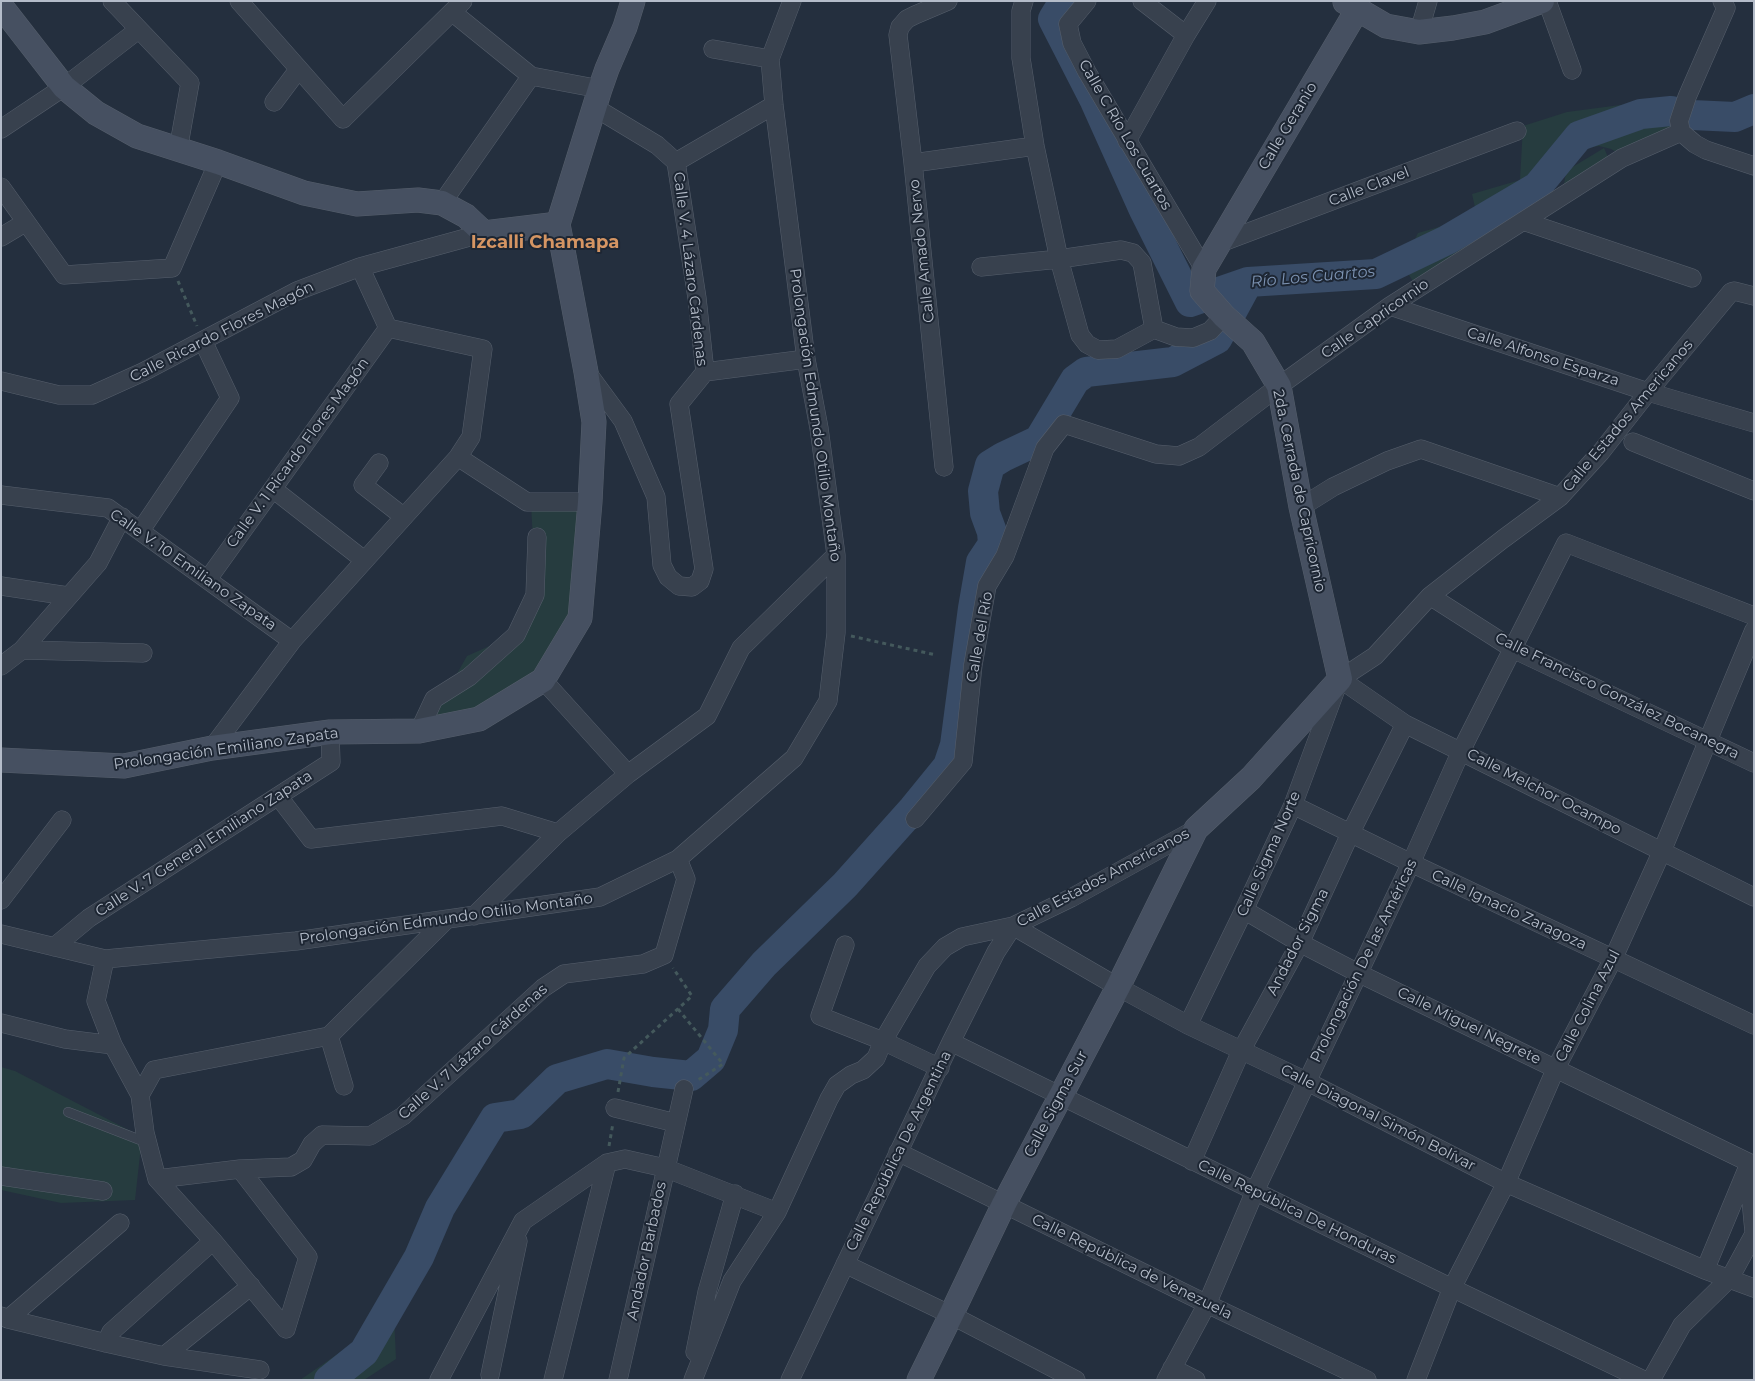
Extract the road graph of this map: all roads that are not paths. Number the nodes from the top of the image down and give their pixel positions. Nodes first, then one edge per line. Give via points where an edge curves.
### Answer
1 (112, 1) edge
2 (633, 1) edge
3 (792, 1) edge
4 (948, 1) edge
5 (1024, 1) edge
6 (1087, 1) edge
7 (1142, 1) edge
8 (1207, 1) edge
9 (1428, 1) edge
10 (1542, 1) edge
11 (1547, 1) edge
12 (1722, 1) edge
13 (241, 2) edge
14 (1, 6) edge
15 (1351, 6) edge
16 (458, 7) edge
17 (138, 30) junction
18 (1419, 32) junction
19 (1186, 35) junction
20 (713, 49) dead end
21 (770, 59) junction
22 (298, 70) junction
23 (1572, 70) dead end
24 (532, 76) junction
25 (64, 87) junction
26 (597, 98) junction
27 (274, 102) dead end
28 (774, 104) junction
29 (1680, 127) junction
30 (1, 129) edge
31 (1518, 131) dead end
32 (1127, 141) junction
33 (1035, 146) junction
34 (178, 150) junction
35 (218, 162) junction
36 (676, 162) junction
37 (913, 163) junction
38 (1754, 166) edge
39 (1, 187) edge
40 (442, 203) junction
41 (1524, 220) junction
42 (26, 222) junction
43 (558, 224) junction
44 (484, 233) junction
45 (1, 236) edge
46 (1220, 243) junction
47 (1059, 259) junction
48 (360, 267) junction
49 (981, 267) dead end
50 (1692, 278) dead end
51 (1203, 280) junction
52 (1754, 296) edge
53 (1390, 306) junction
54 (1224, 316) junction
55 (388, 328) junction
56 (1154, 328) junction
57 (203, 341) junction
58 (806, 359) junction
59 (586, 372) junction
60 (705, 372) junction
61 (4, 378) edge
62 (1279, 386) junction
63 (1648, 392) junction
64 (1754, 423) edge
65 (1064, 424) joint
66 (1633, 442) dead end
67 (458, 457) junction
68 (379, 463) dead end
69 (944, 467) dead end
70 (273, 489) junction
71 (1754, 491) edge
72 (1, 495) edge
73 (1560, 497) junction
74 (590, 502) junction
75 (1301, 507) junction
76 (122, 517) junction
77 (404, 517) junction
78 (140, 530) junction
79 (536, 537) dead end
80 (836, 555) junction
81 (364, 560) junction
82 (208, 579) junction
83 (1, 586) edge
84 (68, 596) junction
85 (1430, 596) junction
86 (1754, 616) edge
87 (1754, 630) edge
88 (292, 640) junction
89 (1513, 649) junction
90 (22, 650) junction
91 (143, 653) dead end
92 (1, 666) edge
93 (1340, 679) junction
94 (543, 680) junction
95 (1406, 724) junction
96 (418, 731) junction
97 (330, 732) junction
98 (1707, 742) junction
99 (212, 748) junction
100 (1461, 751) junction
101 (1, 760) edge
102 (1754, 763) edge
103 (628, 774) junction
104 (278, 796) junction
105 (1293, 805) junction
106 (915, 819) dead end
107 (62, 820) dead end
108 (1196, 829) junction
109 (558, 833) junction
110 (1350, 834) junction
111 (1662, 851) junction
112 (678, 859) junction
113 (1411, 864) junction
114 (1754, 897) edge
115 (2, 898) edge
116 (1244, 910) junction
117 (474, 916) junction
118 (446, 920) junction
119 (1013, 926) junction
120 (1, 934) edge
121 (1300, 943) junction
122 (845, 945) dead end
123 (54, 947) junction
124 (104, 959) junction
125 (1612, 959) junction
126 (1358, 972) junction
127 (1118, 987) junction
128 (1, 1023) edge
129 (1188, 1025) junction
130 (1754, 1025) edge
131 (329, 1036) junction
132 (883, 1042) junction
133 (951, 1042) junction
134 (113, 1045) junction
135 (1241, 1051) junction
136 (940, 1068) junction
137 (1556, 1068) junction
138 (1306, 1081) junction
139 (344, 1086) dead end
140 (684, 1089) road end
141 (140, 1095) junction
142 (1061, 1095) junction
143 (615, 1108) dead end
144 (68, 1112) dead end
145 (676, 1123) junction
146 (148, 1143) junction
147 (898, 1152) junction
148 (1752, 1159) edge
149 (1192, 1161) junction
150 (607, 1163) junction
151 (665, 1168) junction
152 (240, 1169) junction
153 (1, 1176) edge
154 (157, 1179) junction
155 (1506, 1183) junction
156 (103, 1191) dead end
157 (1255, 1191) junction
158 (1752, 1192) edge
159 (734, 1194) junction
160 (1004, 1204) junction
161 (777, 1212) junction
162 (523, 1221) junction
163 (120, 1223) dead end
164 (1754, 1233) edge
165 (214, 1241) junction
166 (845, 1264) junction
167 (1705, 1270) junction
168 (1730, 1278) junction
169 (251, 1286) junction
170 (1452, 1288) junction
171 (1754, 1288) edge
172 (1206, 1304) junction
173 (951, 1315) junction
174 (5, 1317) edge
175 (106, 1343) junction
176 (164, 1356) junction
177 (260, 1370) dead end
178 (1169, 1374) edge
179 (490, 1375) dead end
180 (795, 1378) edge
181 (439, 1380) edge
182 (553, 1380) edge
183 (618, 1380) edge
184 (692, 1380) edge
185 (919, 1380) edge
186 (1076, 1380) edge
187 (1196, 1380) edge
188 (1367, 1380) edge
189 (1416, 1380) edge
190 (1644, 1380) edge
191 (1651, 1380) edge

1 - 17 street
2 - 26 main road, Prolongación Emiliano Zapata
3 - 21 street, Prolongación Edmundo Otilio Montaño
4 - 37 street, Calle Amado Nervo via 914,14 900,27 898,35
5 - 33 street via 1021,58
6 - 32 street, Calle C Río Los Cuartos via 1068,24 1072,42
7 - 19 street
8 - 19 street
9 - 18 street
10 - 18 main road via 1485,22
11 - 23 street
12 - 29 street via 1726,8 1687,96
13 - 22 street
14 - 25 main road
15 - 18 main road via 1386,26
15 - 46 main road, Calle Geranio
16 - 22 street via 343,119
16 - 24 street
17 - 25 street
17 - 34 street via 190,83
19 - 32 street
20 - 21 street
21 - 28 street, Prolongación Edmundo Otilio Montaño
22 - 27 street
24 - 26 street
24 - 40 street
25 - 30 street
25 - 34 main road via 96,114 138,136
26 - 36 street
26 - 43 main road, Prolongación Emiliano Zapata
28 - 36 street
28 - 58 street, Prolongación Edmundo Otilio Montaño
29 - 38 street via 1695,144 1706,150
29 - 41 street, Calle Capricornio via 1622,158
31 - 46 street, Calle Clavel
32 - 51 street, Calle C Río Los Cuartos
33 - 37 street
33 - 47 street
34 - 35 main road
35 - 40 main road via 304,193 357,204 418,200
35 - 42 street via 172,268 64,275
36 - 60 street, Calle V. 4 Lázaro Cárdenas
37 - 69 street, Calle Amado Nervo
39 - 42 street
40 - 44 main road via 466,216
41 - 50 street
41 - 53 street, Calle Capricornio
42 - 45 street
43 - 44 main road, Calle Ricardo Flores Magón
43 - 59 main road, Prolongación Emiliano Zapata
44 - 48 street, Calle Ricardo Flores Magón
46 - 51 main road
47 - 49 street
47 - 56 street via 1121,250 1133,253 1142,264
47 - 56 street via 1080,335 1087,344 1098,350 1117,349
48 - 55 street
48 - 57 street, Calle Ricardo Flores Magón via 297,291
51 - 54 main road, 2da. Cerrada de Capricornio
52 - 63 street, Calle Estados Americanos via 1731,293
53 - 62 street, Calle Capricornio
53 - 63 street, Calle Alfonso Esparza
54 - 56 street via 1210,331 1193,338 1176,337
54 - 62 main road, 2da. Cerrada de Capricornio via 1253,342
55 - 67 street via 484,349 471,437
55 - 70 street, Calle V. 1 Ricardo Flores Magón
57 - 61 street, Calle Ricardo Flores Magón via 92,395 58,395
57 - 78 street via 230,398
58 - 60 street
58 - 80 street, Prolongación Edmundo Otilio Montaño
59 - 60 street, Calle V. 4 Lázaro Cárdenas via 623,421 656,497 662,565 668,577 679,586 692,587 700,581 704,569 679,404
59 - 74 main road, Prolongación Emiliano Zapata via 594,422
62 - 65 street, Calle Capricornio via 1199,447 1179,456 1156,454
62 - 75 main road, 2da. Cerrada de Capricornio
63 - 64 street, Calle Alfonso Esparza
63 - 73 street, Calle Estados Americanos via 1601,452
65 - 106 street, Calle del Río via 1045,448 1005,556 987,586 963,762
66 - 71 street
67 - 74 street via 527,502
67 - 77 street
68 - 77 street via 363,485
70 - 81 street
70 - 82 street, Calle V. 1 Ricardo Flores Magón
72 - 76 street, Calle V. 10 Emiliano Zapata via 108,508
73 - 75 street via 1422,449 1387,461 1333,487
73 - 85 street, Calle Estados Americanos
74 - 94 main road, Prolongación Emiliano Zapata via 580,618
75 - 93 main road, 2da. Cerrada de Capricornio
76 - 78 street, Calle V. 10 Emiliano Zapata
76 - 84 street via 98,563
77 - 81 street
78 - 82 street, Calle V. 10 Emiliano Zapata
79 - 96 street via 535,595 516,635 469,677 434,699
80 - 103 street via 741,648 707,716
80 - 112 street, Prolongación Edmundo Otilio Montaño via 836,633 828,701 794,758
81 - 88 street
82 - 88 street, Calle V. 10 Emiliano Zapata
83 - 84 street
84 - 90 street
85 - 89 street, Calle Francisco González Bocanegra
85 - 93 street, Calle Estados Americanos via 1375,656
86 - 89 street, Prolongación De las Américas via 1566,543
87 - 98 street, Calle Colina Azul
88 - 99 street
89 - 98 street, Calle Francisco González Bocanegra
89 - 100 street, Prolongación De las Américas
90 - 91 street
90 - 92 street
93 - 95 street, Calle Melchor Ocampo
93 - 105 street, Calle Sigma Norte
93 - 108 main road, Calle Estados Americanos via 1251,778
94 - 96 main road, Prolongación Emiliano Zapata via 479,720
94 - 103 street
95 - 100 street, Calle Melchor Ocampo
95 - 110 street, Andador Sigma
96 - 97 main road, Prolongación Emiliano Zapata
97 - 99 main road, Prolongación Emiliano Zapata
97 - 104 street, Calle V. 7 General Emiliano Zapata via 331,762
98 - 102 street, Calle Francisco González Bocanegra
98 - 111 street, Calle Colina Azul
99 - 101 main road, Prolongación Emiliano Zapata via 124,766
100 - 111 street, Calle Melchor Ocampo
100 - 113 street, Prolongación De las Américas
103 - 109 street
104 - 109 street via 311,839 502,816
104 - 123 street, Calle V. 7 General Emiliano Zapata via 89,918
105 - 110 street, Calle Ignacio Zaragoza
105 - 116 street, Calle Sigma Norte
107 - 115 street
108 - 119 street, Calle Estados Americanos
108 - 127 main road, Calle Sigma Sur
109 - 117 street
110 - 113 street, Calle Ignacio Zaragoza
110 - 121 street, Andador Sigma
111 - 114 street, Calle Melchor Ocampo
111 - 125 street, Calle Colina Azul
112 - 117 street, Prolongación Edmundo Otilio Montaño via 600,897
112 - 152 street, Calle V. 7 Lázaro Cárdenas via 686,879 664,955 643,964 564,974 542,988 404,1116 370,1136 322,1135 312,1144 303,1160 291,1167
113 - 125 street, Calle Ignacio Zaragoza
113 - 126 street, Prolongación De las Américas
116 - 121 street, Calle Miguel Negrete
116 - 129 street, Calle Sigma Norte
117 - 118 street, Prolongación Edmundo Otilio Montaño
118 - 124 street, Prolongación Edmundo Otilio Montaño via 296,941
118 - 131 street
119 - 127 street, Calle Diagonal Simón Bolívar
119 - 132 street, Calle Estados Americanos via 962,936 945,947 927,966
119 - 133 street, Calle República De Argentina via 996,952
120 - 123 street, Prolongación Edmundo Otilio Montaño
121 - 126 street, Calle Miguel Negrete
121 - 135 street, Andador Sigma
122 - 132 street via 820,1016
123 - 124 street, Prolongación Edmundo Otilio Montaño
124 - 134 street via 96,1001
125 - 130 street, Calle Ignacio Zaragoza
125 - 137 street, Calle Colina Azul
126 - 137 street, Calle Miguel Negrete
126 - 138 street, Prolongación De las Américas
127 - 129 street, Calle Diagonal Simón Bolívar
127 - 142 main road, Calle Sigma Sur
128 - 134 street via 65,1039
129 - 135 street, Calle Diagonal Simón Bolívar
131 - 139 street
131 - 141 street via 154,1070
132 - 136 street
132 - 161 street, Calle Estados Americanos via 876,1058 864,1070 837,1085
133 - 136 street, Calle República De Argentina
133 - 142 street, Calle República De Honduras
134 - 141 street
135 - 138 street, Calle Diagonal Simón Bolívar
135 - 149 street, Andador Sigma
136 - 147 street, Calle República De Argentina
137 - 148 street, Calle Miguel Negrete
137 - 155 street, Calle Colina Azul
138 - 155 street, Calle Diagonal Simón Bolívar
138 - 157 street, Prolongación De las Américas
140 - 145 street, Andador Barbados
141 - 146 street
142 - 149 street, Calle República De Honduras
142 - 160 main road, Calle Sigma Sur
143 - 145 street
144 - 146 lane
145 - 151 street, Andador Barbados
146 - 154 street
147 - 160 street, Calle República de Venezuela
147 - 166 street, Calle República De Argentina
148 - 158 street
148 - 167 street
149 - 157 street, Calle República De Honduras
150 - 151 street via 625,1159
150 - 162 street
150 - 182 street
151 - 159 street
151 - 183 street, Andador Barbados
152 - 154 street
152 - 169 street via 308,1257 286,1329
153 - 156 street
154 - 165 street
155 - 167 street, Calle Diagonal Simón Bolívar
155 - 170 street, Calle Colina Azul
157 - 170 street, Calle República De Honduras
157 - 172 street, Prolongación De las Américas
158 - 164 street
159 - 161 street
159 - 184 street via 707,1292
160 - 172 street, Calle República de Venezuela
160 - 173 main road, Calle Sigma Sur
161 - 184 street, Calle Estados Americanos via 732,1281
162 - 179 street
162 - 181 street
163 - 174 street
164 - 168 street
165 - 169 street
165 - 175 street via 111,1332
166 - 173 street
166 - 180 street, Calle República De Argentina
167 - 168 street, Calle Diagonal Simón Bolívar
168 - 171 street, Calle Diagonal Simón Bolívar
168 - 191 street via 1682,1325
169 - 176 street
170 - 189 street, Calle Colina Azul
170 - 190 street, Calle República De Honduras
172 - 178 street, Prolongación De las Américas
172 - 188 street, Calle República de Venezuela
173 - 185 main road, Calle Sigma Sur
173 - 186 street
174 - 175 street
175 - 176 street
176 - 177 street
178 - 187 street

